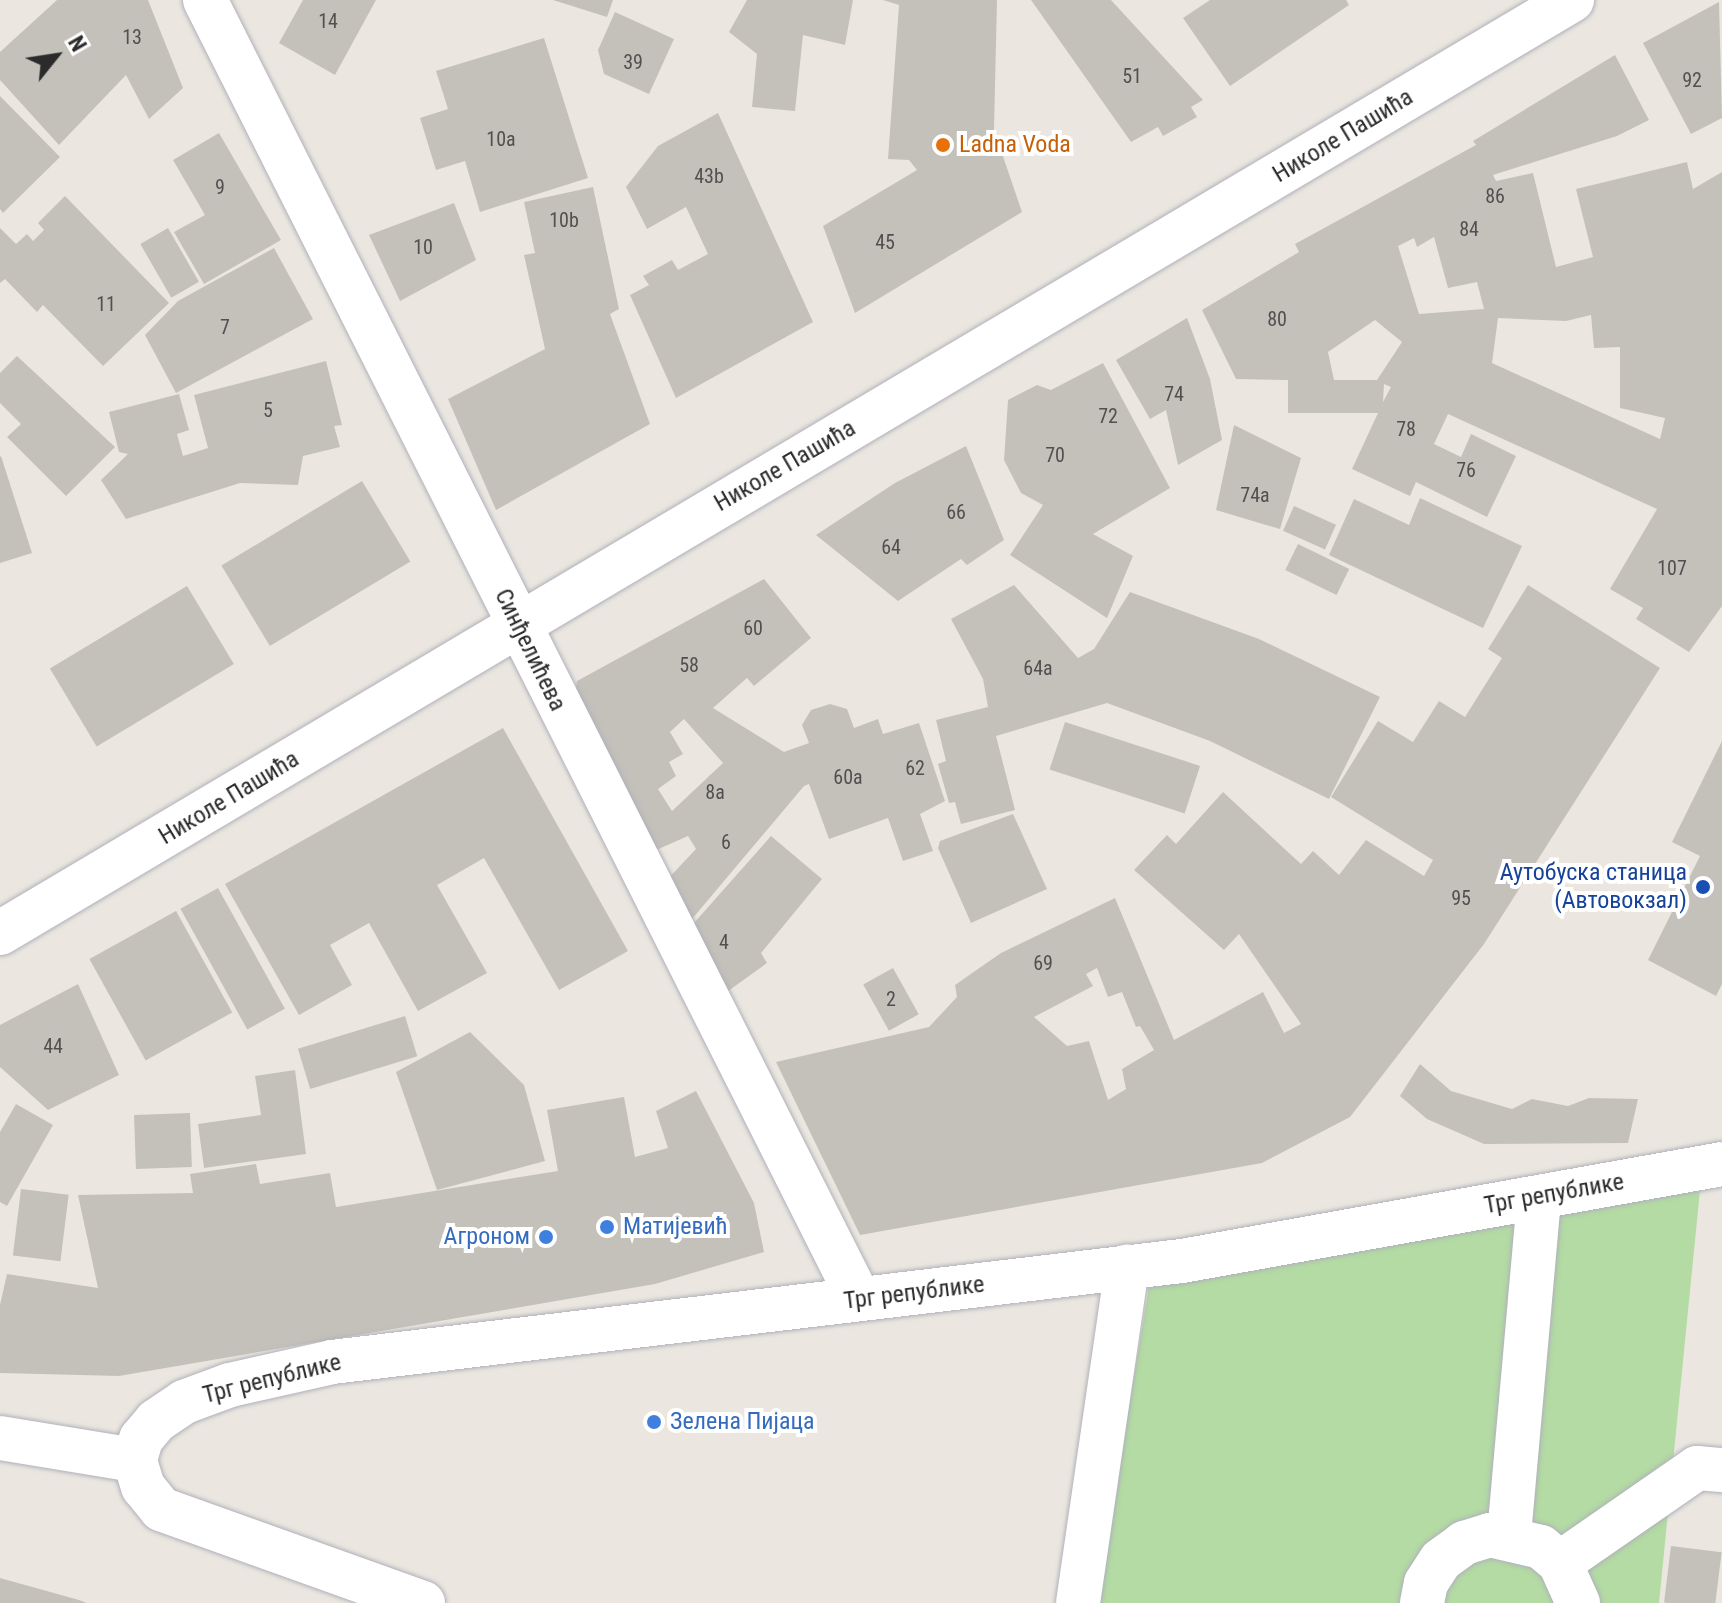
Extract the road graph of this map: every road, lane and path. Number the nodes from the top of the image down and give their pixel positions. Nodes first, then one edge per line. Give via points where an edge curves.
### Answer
1 (205, 0) edge
2 (1572, 0) edge
3 (518, 626) junction
4 (0, 933) edge
5 (1722, 1164) edge
6 (1539, 1197) junction
7 (1127, 1267) junction
8 (859, 1299) junction
9 (0, 1438) edge
10 (135, 1460) junction
11 (1722, 1470) edge
12 (1509, 1535) junction
13 (1560, 1563) junction
14 (423, 1603) edge
15 (1078, 1603) edge
16 (1422, 1603) edge
17 (1578, 1603) edge

1 - 3 street, Синђелићева
2 - 3 street, Николе Пашића
3 - 4 street, Николе Пашића
3 - 8 street, Синђелићева
5 - 6 street, Трг републике
6 - 7 street, Трг републике
6 - 12 street
7 - 8 street, Трг републике
7 - 15 street
8 - 10 street, Трг републике via 303,1369 184,1402 156,1421 141,1439
9 - 10 street
10 - 14 street via 143,1487 161,1509
11 - 13 street via 1697,1468
12 - 13 street via 1541,1547
12 - 16 street via 1464,1543 1441,1560 1426,1583
13 - 17 street

